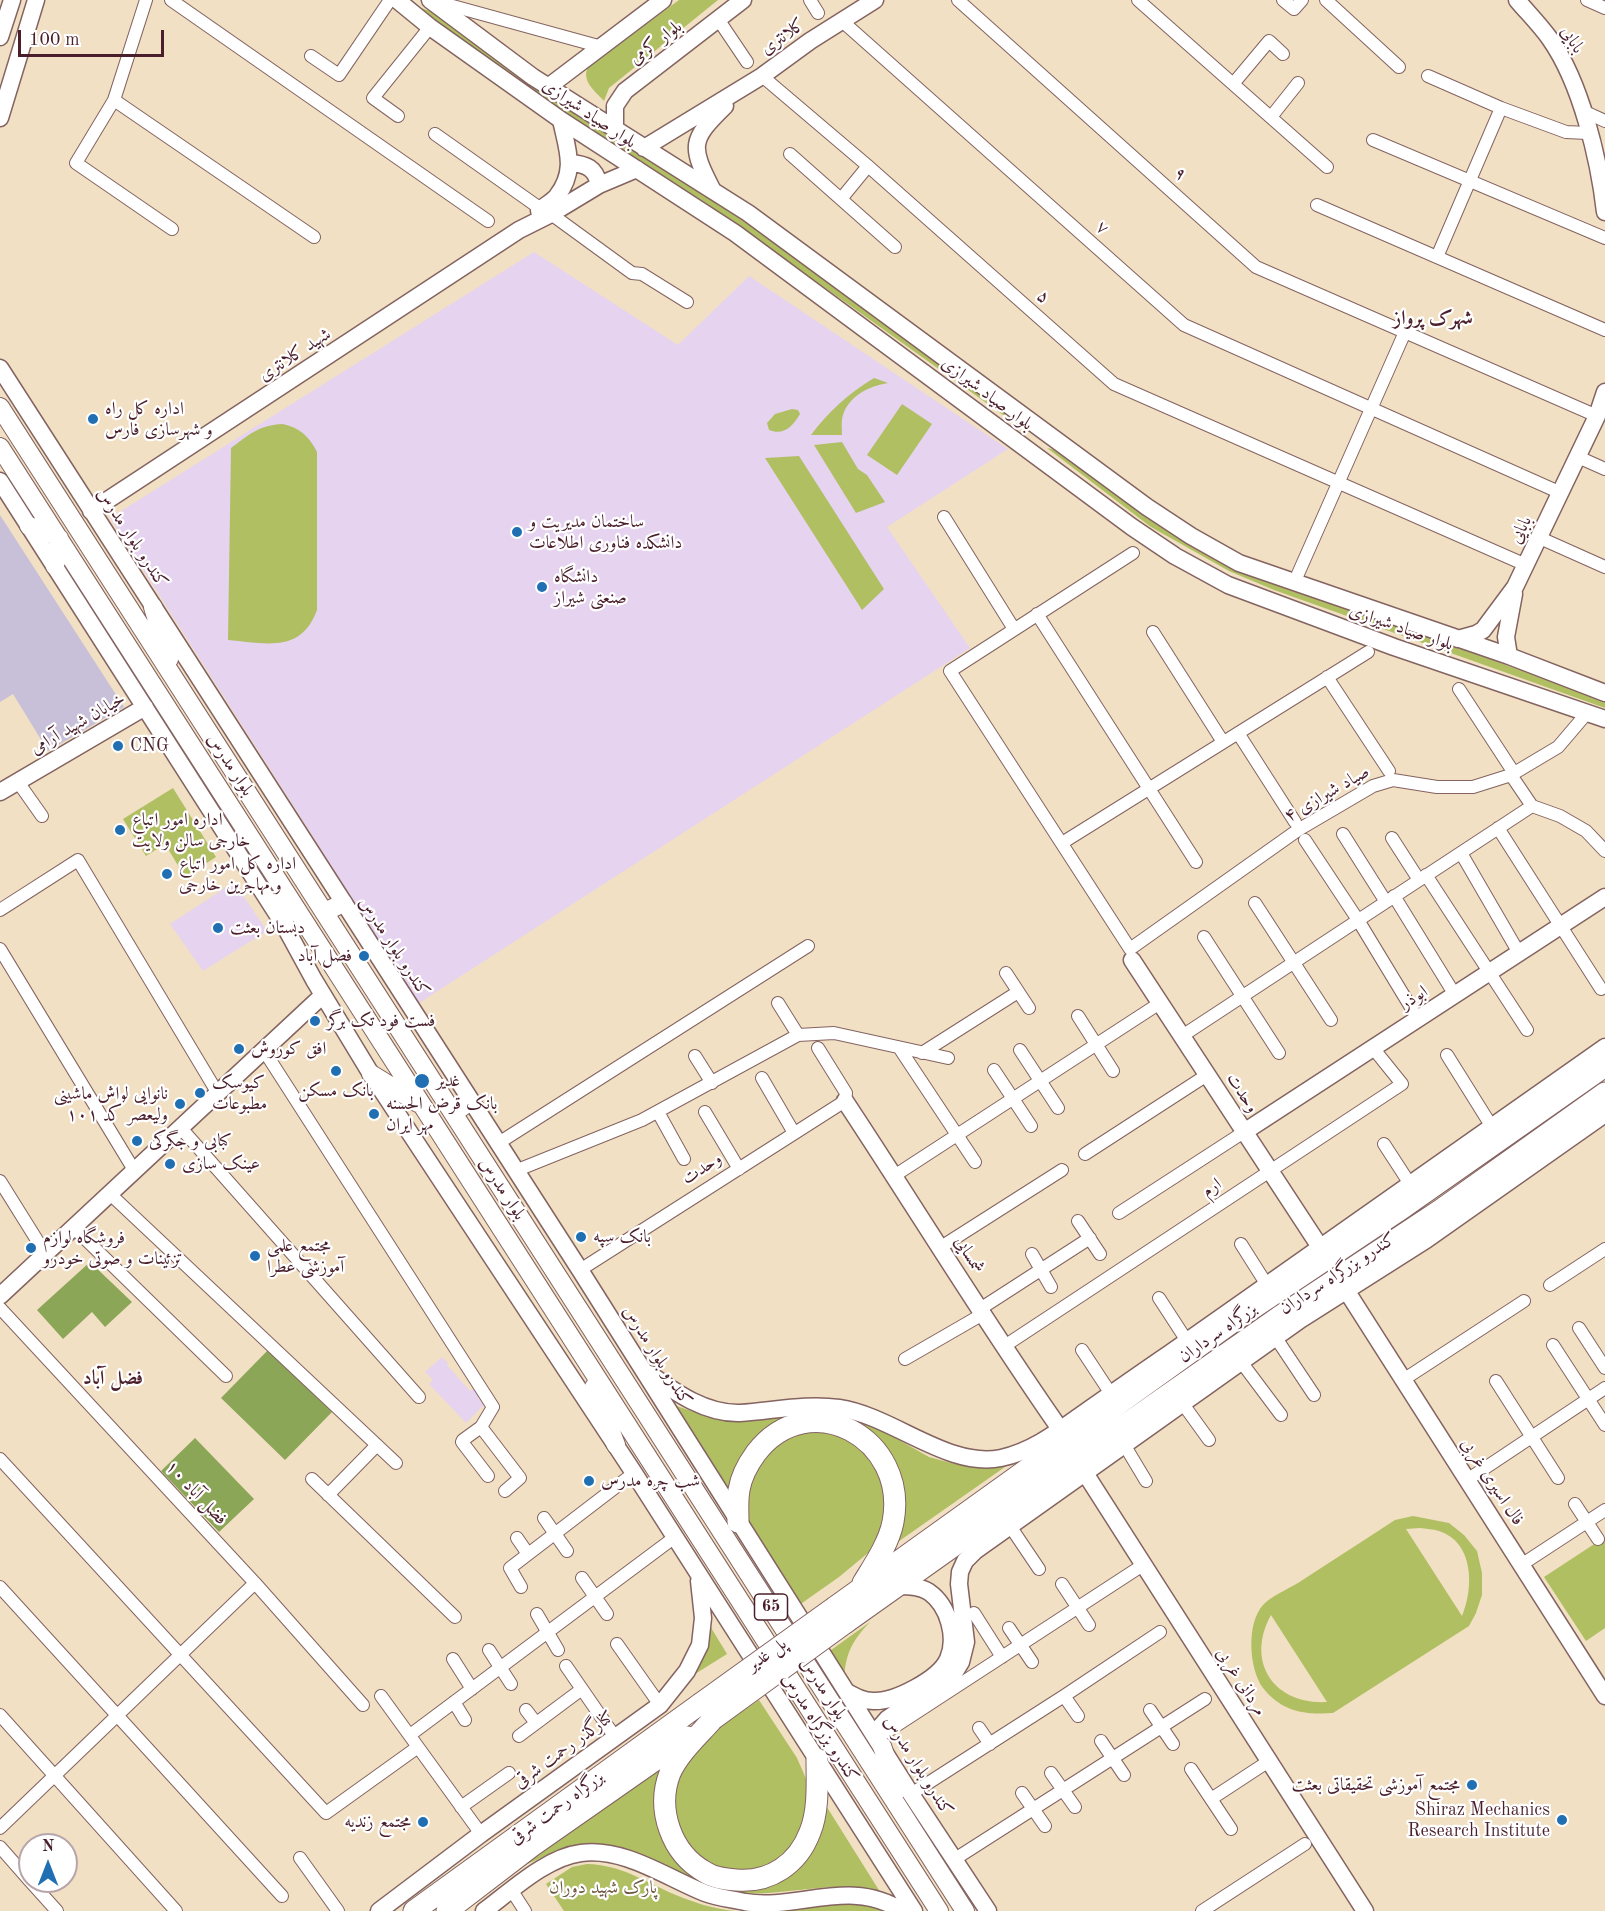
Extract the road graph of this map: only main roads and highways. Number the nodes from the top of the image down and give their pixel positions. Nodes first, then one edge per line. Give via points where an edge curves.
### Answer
1 (12, 0) edge
2 (36, 0) edge
3 (397, 0) edge
4 (430, 0) edge
5 (663, 0) edge
6 (743, 0) edge
7 (875, 0) edge
8 (1517, 0) edge
9 (424, 22) junction
10 (0, 37) edge
11 (549, 87) junction
12 (745, 87) junction
13 (0, 118) edge
14 (561, 120) junction
15 (615, 129) junction
16 (644, 148) junction
17 (570, 163) junction
18 (637, 169) junction
19 (599, 185) junction
20 (712, 190) junction
21 (546, 212) junction
22 (1605, 212) edge
23 (0, 368) edge
24 (1605, 392) edge
25 (0, 407) edge
26 (1051, 435) junction
27 (0, 447) edge
28 (1036, 455) junction
29 (0, 481) edge
30 (91, 511) junction
31 (29, 526) junction
32 (58, 537) junction
33 (55, 566) junction
34 (1515, 587) junction
35 (153, 607) junction
36 (1457, 639) junction
37 (1509, 657) junction
38 (174, 678) junction
39 (1605, 693) edge
40 (145, 708) junction
41 (1605, 719) edge
42 (0, 792) edge
43 (284, 892) junction
44 (1605, 897) edge
45 (343, 903) junction
46 (325, 912) junction
47 (284, 925) junction
48 (1131, 954) road end
49 (323, 995) junction
50 (1605, 1047) edge
51 (1605, 1066) edge
52 (371, 1074) junction
53 (1574, 1088) junction
54 (470, 1101) junction
55 (845, 1101) road end
56 (1599, 1104) edge
57 (423, 1106) junction
58 (454, 1113) junction
59 (1244, 1132) junction
60 (1561, 1145) junction
61 (1518, 1155) junction
62 (1438, 1184) junction
63 (1451, 1202) junction
64 (1372, 1211) junction
65 (1426, 1240) junction
66 (1320, 1247) junction
67 (1273, 1281) junction
68 (1346, 1290) junction
69 (0, 1296) edge
70 (576, 1303) junction
71 (557, 1315) junction
72 (1241, 1316) junction
73 (1280, 1328) junction
74 (580, 1352) junction
75 (641, 1368) junction
76 (1060, 1429) junction
77 (616, 1445) junction
78 (1085, 1473) junction
79 (738, 1522) junction
80 (699, 1577) junction
81 (898, 1586) junction
82 (861, 1588) junction
83 (840, 1615) junction
84 (1603, 1688) edge
85 (847, 1692) junction
86 (706, 1712) junction
87 (881, 1739) junction
88 (817, 1759) junction
89 (906, 1818) junction
90 (1359, 1909) edge
91 (379, 1911) edge
92 (414, 1911) edge
93 (447, 1911) edge
94 (484, 1911) edge
95 (902, 1911) edge
96 (914, 1911) edge
97 (939, 1911) edge
98 (965, 1911) edge
99 (988, 1911) edge

1 - 10 main road
2 - 13 main road
3 - 9 main road, بلوار صیاد شیرازی
4 - 9 main road via 416,11
4 - 11 main road, بلوار صیاد شیرازی
5 - 11 main road, بلوار کرمی
6 - 15 main road, بلوار کرمی via 625,91 615,106
7 - 12 main road, کلانتری
8 - 22 main road, بابایی via 1551,40 1568,71 1583,111
9 - 14 main road, بلوار صیاد شیرازی
11 - 15 main road, بلوار صیاد شیرازی
12 - 16 main road, کلانتری
12 - 20 main road, کلانتری via 702,129 696,143 698,163
14 - 17 main road
14 - 18 main road, بلوار صیاد شیرازی
15 - 16 main road, بلوار صیاد شیرازی
16 - 20 main road, بلوار صیاد شیرازی
17 - 19 main road via 591,167
17 - 21 main road via 567,178
18 - 19 main road, شهید کلانتری
18 - 28 main road, بلوار صیاد شیرازی via 735,233
19 - 21 main road, شهید کلانتری
20 - 26 main road, بلوار صیاد شیرازی
21 - 30 main road, شهید کلانتری
23 - 30 main road, کندرو بلوار مدرس
24 - 34 main road, بابایی
25 - 38 main road, بلوار مدرس / 65
26 - 28 main road
26 - 36 main road, بلوار صیاد شیرازی via 1147,507 1239,562
27 - 32 main road, بلوار مدرس / 65
28 - 41 main road, بلوار صیاد شیرازی via 1158,545 1228,585
29 - 31 main road
30 - 35 main road, کندرو بلوار مدرس
31 - 32 main road
31 - 33 main road
32 - 33 main road
32 - 43 main road, بلوار مدرس / 65
33 - 40 main road
34 - 36 main road, بابایی via 1483,630
34 - 37 main road, بابایی via 1506,637
35 - 38 main road
35 - 45 main road, کندرو بلوار مدرس
36 - 37 main road, بلوار صیاد شیرازی
37 - 39 main road, بلوار صیاد شیرازی
38 - 46 main road, بلوار مدرس / 65
40 - 42 main road, خیابان شهید آرامی
40 - 47 main road
43 - 47 main road
43 - 57 main road, بلوار مدرس / 65
44 - 59 main road, ابوذر
45 - 46 main road
45 - 54 main road, کندرو بلوار مدرس
46 - 58 main road, بلوار مدرس / 65
47 - 49 main road
48 - 59 main road, وحدت
49 - 52 main road
49 - 69 main road
50 - 64 main road, کندرو بزرگراه سرداران
51 - 53 highway, بزرگراه سرداران
52 - 57 main road
52 - 77 main road
53 - 56 highway
53 - 62 highway, بزرگراه سرداران
54 - 58 main road
54 - 75 main road, کندرو بلوار مدرس
55 - 76 main road, شمسایی
56 - 60 main road, کندرو بزرگراه سرداران
56 - 61 highway, بزرگراه سرداران
57 - 71 main road, بلوار مدرس / 65
58 - 70 main road, بلوار مدرس / 65
59 - 66 main road, وحدت
60 - 61 highway
60 - 65 main road, کندرو بزرگراه سرداران
61 - 63 highway, بزرگراه سرداران
62 - 64 highway
62 - 72 highway, بزرگراه سرداران
63 - 65 highway
63 - 73 highway, بزرگراه سرداران
64 - 66 main road, کندرو بزرگراه سرداران
65 - 68 main road, کندرو بزرگراه سرداران
66 - 67 main road, کندرو بزرگراه سرداران
67 - 72 highway
67 - 76 main road, کندرو بزرگراه سرداران
68 - 73 main road, کندرو بزرگراه سرداران
68 - 84 main road, فال اسیری غربی
70 - 71 main road
70 - 89 main road, بلوار مدرس / 65
71 - 74 main road, بلوار مدرس / 65
72 - 82 highway, بزرگراه سرداران
73 - 78 main road, کندرو بزرگراه سرداران via 1242,1363
73 - 81 highway, بزرگراه سرداران via 1062,1469
74 - 77 main road
74 - 97 main road, بلوار مدرس / 65
75 - 76 main road, کندرو بزرگراه سرداران via 678,1394 723,1411 840,1408 866,1414 941,1450 969,1457 1009,1456 1030,1449
75 - 79 main road, کندرو بلوار مدرس
77 - 80 main road, کندرو بزرگراه مدرس
78 - 87 main road, کندرو بزرگراه سرداران via 965,1561 959,1584 966,1642 961,1662 952,1675 887,1719 880,1727
78 - 90 main road, مردانی غربی
79 - 82 highway via 739,1487 747,1466 765,1442 784,1429 809,1423 831,1424 853,1432 865,1439 885,1462 895,1497 893,1524
79 - 85 main road, کندرو بلوار مدرس
80 - 88 main road, کندرو بزرگراه مدرس
80 - 91 main road, کنارگذر رحمت شرقی via 703,1618 700,1644 687,1671 660,1705
81 - 83 highway, بزرگراه سرداران
81 - 85 main road via 919,1587 940,1604 952,1637 947,1661 908,1692 886,1700 860,1699
82 - 83 highway, بزرگراه سرداران
83 - 86 highway, پل غدیر, bridge
85 - 87 main road, کندرو بلوار مدرس
86 - 88 highway via 675,1765 664,1804 672,1837 691,1862 706,1873 723,1879 757,1879 772,1875 791,1862 811,1831
86 - 92 highway, بزرگراه رحمت شرقی
86 - 93 highway, بزرگراه رحمت شرقی via 613,1788
87 - 89 main road
87 - 99 main road, کندرو بلوار مدرس via 911,1794
88 - 96 main road, کندرو بزرگراه مدرس
89 - 98 main road, بلوار مدرس / 65
94 - 95 main road via 547,1865 591,1852 631,1860 708,1894 749,1902 846,1895 869,1898

